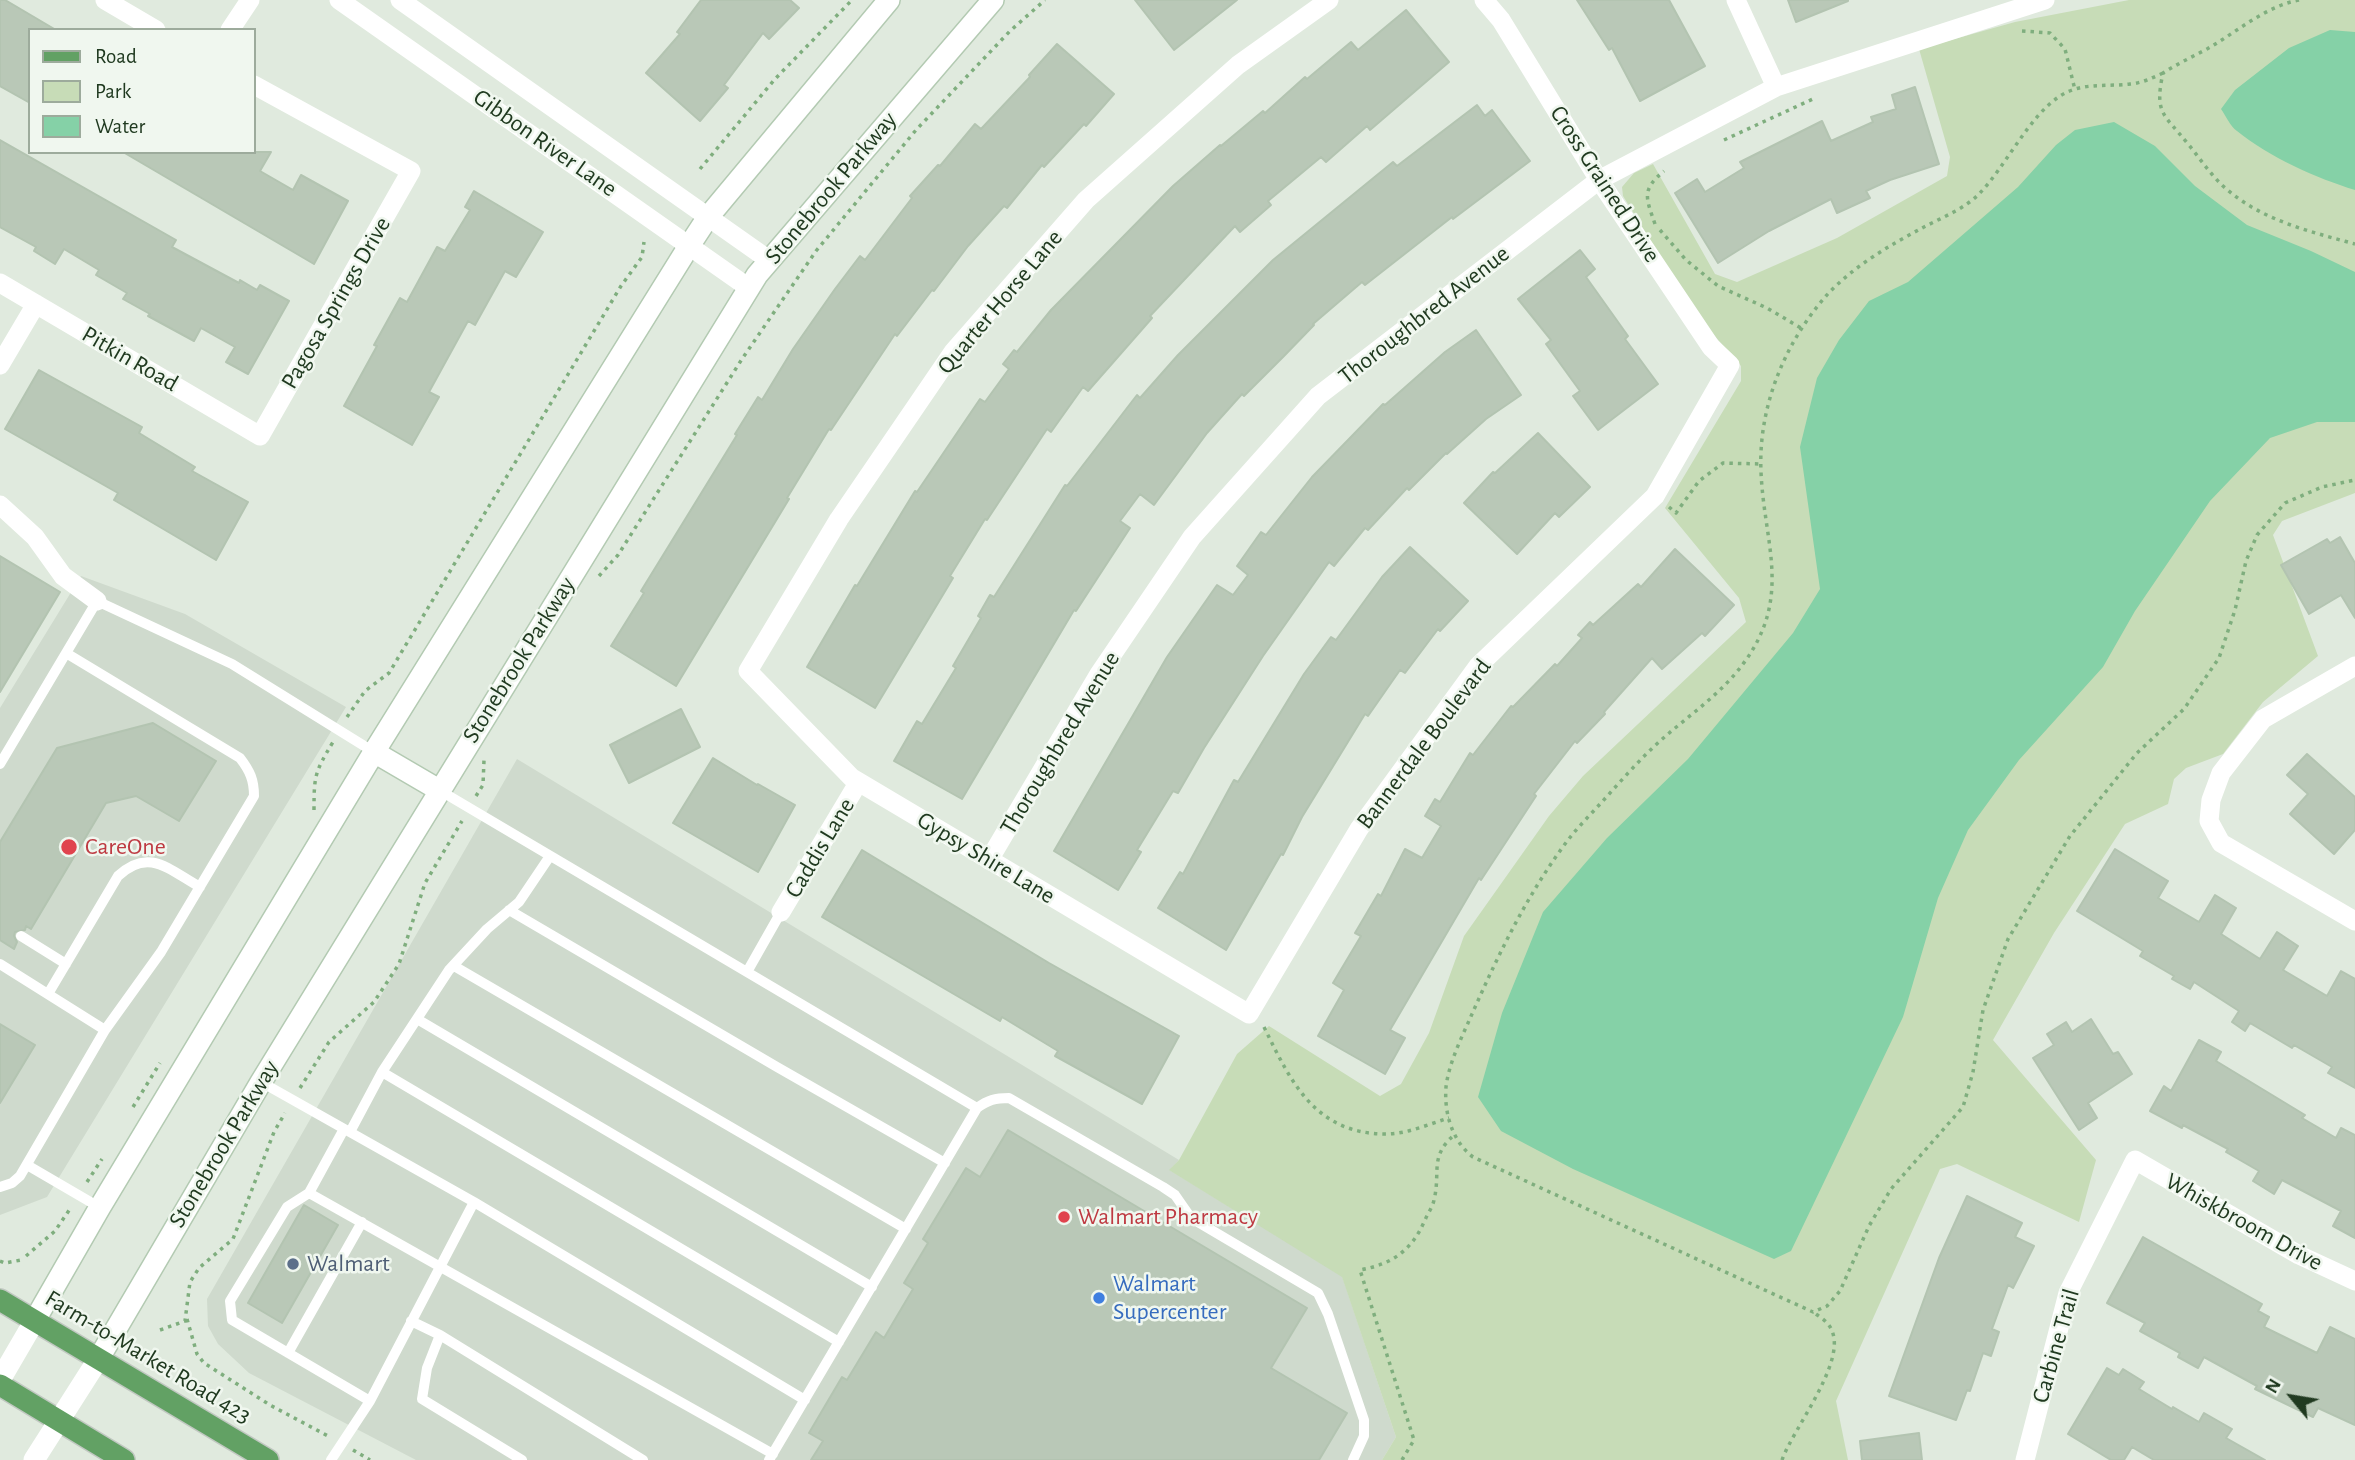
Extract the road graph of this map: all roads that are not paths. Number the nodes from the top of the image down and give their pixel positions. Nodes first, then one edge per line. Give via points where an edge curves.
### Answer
1 (105, 0) edge
2 (250, 0) edge
3 (339, 0) edge
4 (400, 0) edge
5 (888, 0) edge
6 (993, 0) edge
7 (1329, 0) edge
8 (1484, 0) edge
9 (1736, 0) edge
10 (2045, 0) edge
11 (153, 28) edge
12 (231, 28) edge
13 (256, 86) edge
14 (1776, 87) junction
15 (1599, 180) junction
16 (708, 216) junction
17 (689, 246) junction
18 (769, 260) junction
19 (0, 283) edge
20 (749, 288) junction
21 (37, 304) junction
22 (0, 365) edge
23 (1730, 365) joint
24 (260, 436) joint
25 (0, 505) edge
26 (97, 601) junction
27 (66, 653) junction
28 (2355, 666) edge
29 (748, 671) joint
30 (374, 752) junction
31 (0, 764) edge
32 (858, 783) junction
33 (439, 790) junction
34 (550, 856) junction
35 (989, 860) junction
36 (200, 887) junction
37 (509, 910) junction
38 (781, 912) joint
39 (2355, 921) edge
40 (21, 936) dead end
41 (0, 964) edge
42 (66, 964) junction
43 (454, 966) junction
44 (747, 972) junction
45 (48, 994) junction
46 (1251, 1010) joint
47 (417, 1019) junction
48 (105, 1030) junction
49 (382, 1072) junction
50 (261, 1082) junction
51 (977, 1108) junction
52 (347, 1130) junction
53 (2135, 1160) joint
54 (945, 1163) junction
55 (27, 1165) junction
56 (0, 1187) edge
57 (309, 1193) junction
58 (474, 1202) junction
59 (100, 1208) junction
60 (362, 1222) junction
61 (906, 1228) junction
62 (440, 1266) junction
63 (2355, 1281) edge
64 (872, 1287) junction
65 (0, 1300) edge
66 (35, 1321) junction
67 (411, 1321) junction
68 (440, 1335) junction
69 (839, 1342) junction
70 (288, 1353) junction
71 (99, 1358) junction
72 (0, 1382) edge
73 (805, 1399) junction
74 (370, 1401) junction
75 (59, 1420) junction
76 (771, 1457) edge
77 (34, 1460) edge
78 (124, 1460) edge
79 (268, 1460) edge
80 (331, 1460) edge
81 (522, 1460) edge
82 (643, 1460) edge
83 (1353, 1460) edge
84 (2025, 1460) edge

1 - 11 street
2 - 12 street
3 - 17 street, Gibbon River Lane
4 - 16 street, Gibbon River Lane
5 - 16 main road
6 - 18 main road, Stonebrook Parkway
7 - 29 street, Quarter Horse Lane via 1238,65 1087,200 953,352 839,519
8 - 15 street, Cross Grained Drive via 1501,20
9 - 14 street
10 - 14 street, Thoroughbred Avenue
13 - 24 street, Pagosa Springs Drive via 411,171
14 - 15 street, Thoroughbred Avenue
15 - 23 street, Cross Grained Drive via 1711,347
15 - 35 street, Thoroughbred Avenue via 1318,396 1192,537 1099,674
16 - 17 main road
16 - 18 street, Gibbon River Lane
17 - 20 street, Gibbon River Lane
17 - 30 main road
18 - 20 main road, Stonebrook Parkway
19 - 21 street, Pitkin Road
20 - 33 main road, Stonebrook Parkway
21 - 22 street
21 - 24 street, Pitkin Road
23 - 46 street, Bannerdale Boulevard via 1655,496 1478,666 1359,829
25 - 26 street via 35,537 63,576
26 - 27 lane
26 - 30 lane via 232,664
27 - 31 lane
27 - 36 lane via 240,758 250,770 254,796
28 - 39 street via 2263,719 2221,773 2209,821 2221,843
29 - 32 street, Gypsy Shire Lane
30 - 33 main road
30 - 59 main road
32 - 35 street, Gypsy Shire Lane
32 - 38 street, Caddis Lane
33 - 34 lane
33 - 50 main road, Stonebrook Parkway
34 - 37 lane
34 - 44 lane
35 - 46 street, Gypsy Shire Lane
36 - 42 lane via 154,862 129,866 118,876
36 - 48 lane
37 - 43 lane
37 - 54 lane
38 - 44 lane
40 - 42 lane
41 - 45 lane
42 - 45 lane
43 - 47 lane
43 - 61 lane
44 - 51 lane
45 - 48 lane
47 - 49 lane
47 - 64 lane
48 - 55 lane
49 - 52 lane
49 - 69 lane
50 - 52 lane
50 - 71 main road, Stonebrook Parkway
51 - 54 lane
51 - 83 lane via 987,1101 1009,1098 1163,1187 1175,1195 1191,1218 1318,1293 1364,1420 1364,1436
52 - 57 lane
52 - 58 lane
53 - 63 street, Whiskbroom Drive via 2299,1255
53 - 84 street, Carbine Trail via 2068,1293
54 - 61 lane
55 - 56 lane via 12,1183
55 - 59 lane
57 - 60 lane
57 - 70 lane via 287,1207 230,1301 232,1320
58 - 62 lane
58 - 73 lane
59 - 66 main road
60 - 62 lane
60 - 70 lane
61 - 64 lane
62 - 67 lane
62 - 76 lane
64 - 69 lane
65 - 66 main road, Farm-to-Market Road 423
66 - 71 main road, Farm-to-Market Road 423
66 - 72 main road
67 - 68 lane
67 - 74 lane
68 - 81 lane via 427,1368 422,1399
68 - 82 lane
69 - 73 lane
70 - 74 lane
71 - 75 main road, Stonebrook Parkway
71 - 79 main road, Farm-to-Market Road 423
72 - 75 main road
73 - 76 lane
74 - 80 lane
75 - 77 main road, Stonebrook Parkway
75 - 78 main road

